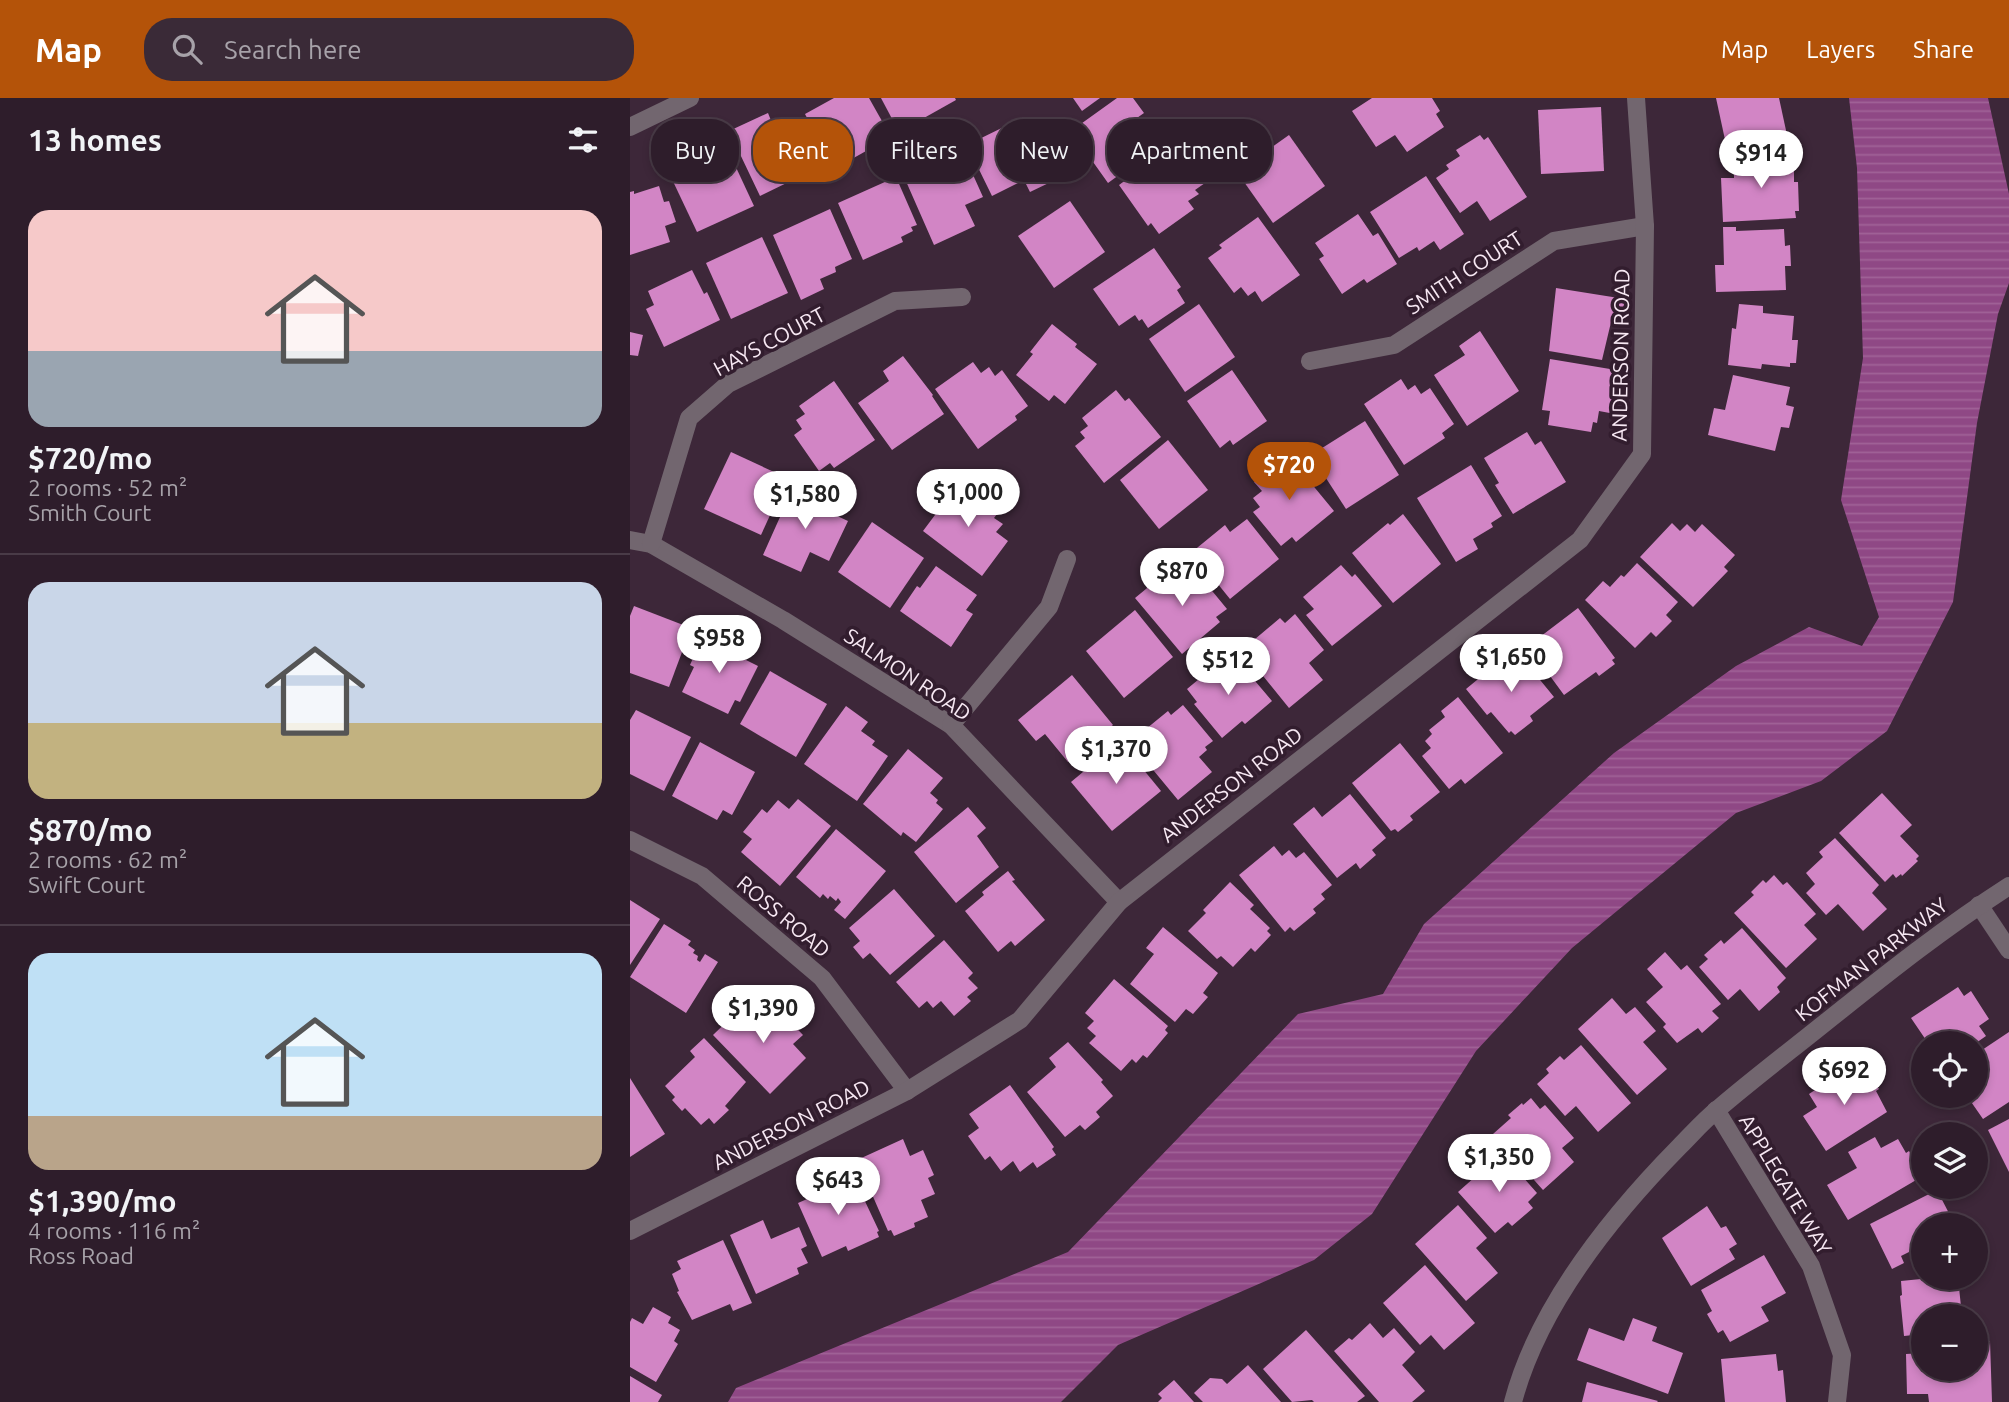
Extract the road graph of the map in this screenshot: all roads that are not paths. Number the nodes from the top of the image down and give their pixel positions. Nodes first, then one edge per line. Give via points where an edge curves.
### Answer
1 (690, 98) edge
2 (1636, 98) edge
3 (630, 127) edge
4 (1645, 226) junction
5 (962, 297) dead end
6 (1310, 361) dead end
7 (630, 540) edge
8 (651, 544) junction
9 (1067, 559) dead end
10 (951, 725) junction
11 (630, 840) edge
12 (2009, 886) edge
13 (1119, 902) junction
14 (1979, 905) junction
15 (2009, 950) edge
16 (907, 1091) junction
17 (1716, 1110) junction
18 (630, 1231) edge
19 (1513, 1402) edge
20 (1837, 1402) edge

1 - 3 street
2 - 4 street, ANDERSON ROAD
4 - 6 street, SMITH COURT via 1554,241 1394,345
4 - 13 street, ANDERSON ROAD via 1642,454 1580,540
5 - 8 street, HAYS COURT via 895,301 729,384 689,418
7 - 8 street, SALMON ROAD
8 - 10 street, SALMON ROAD
9 - 10 street via 1049,607
10 - 13 street, SALMON ROAD
11 - 16 street, ROSS ROAD via 702,876 822,978
12 - 14 street, KOFMAN PARKWAY
13 - 16 street, ANDERSON ROAD via 1020,1020
14 - 15 street
14 - 17 street, KOFMAN PARKWAY
16 - 18 street, ANDERSON ROAD
17 - 19 street, KOFMAN PARKWAY via 1593,1245 1552,1310
17 - 20 street, APPLEGATE WAY via 1811,1266 1842,1354

